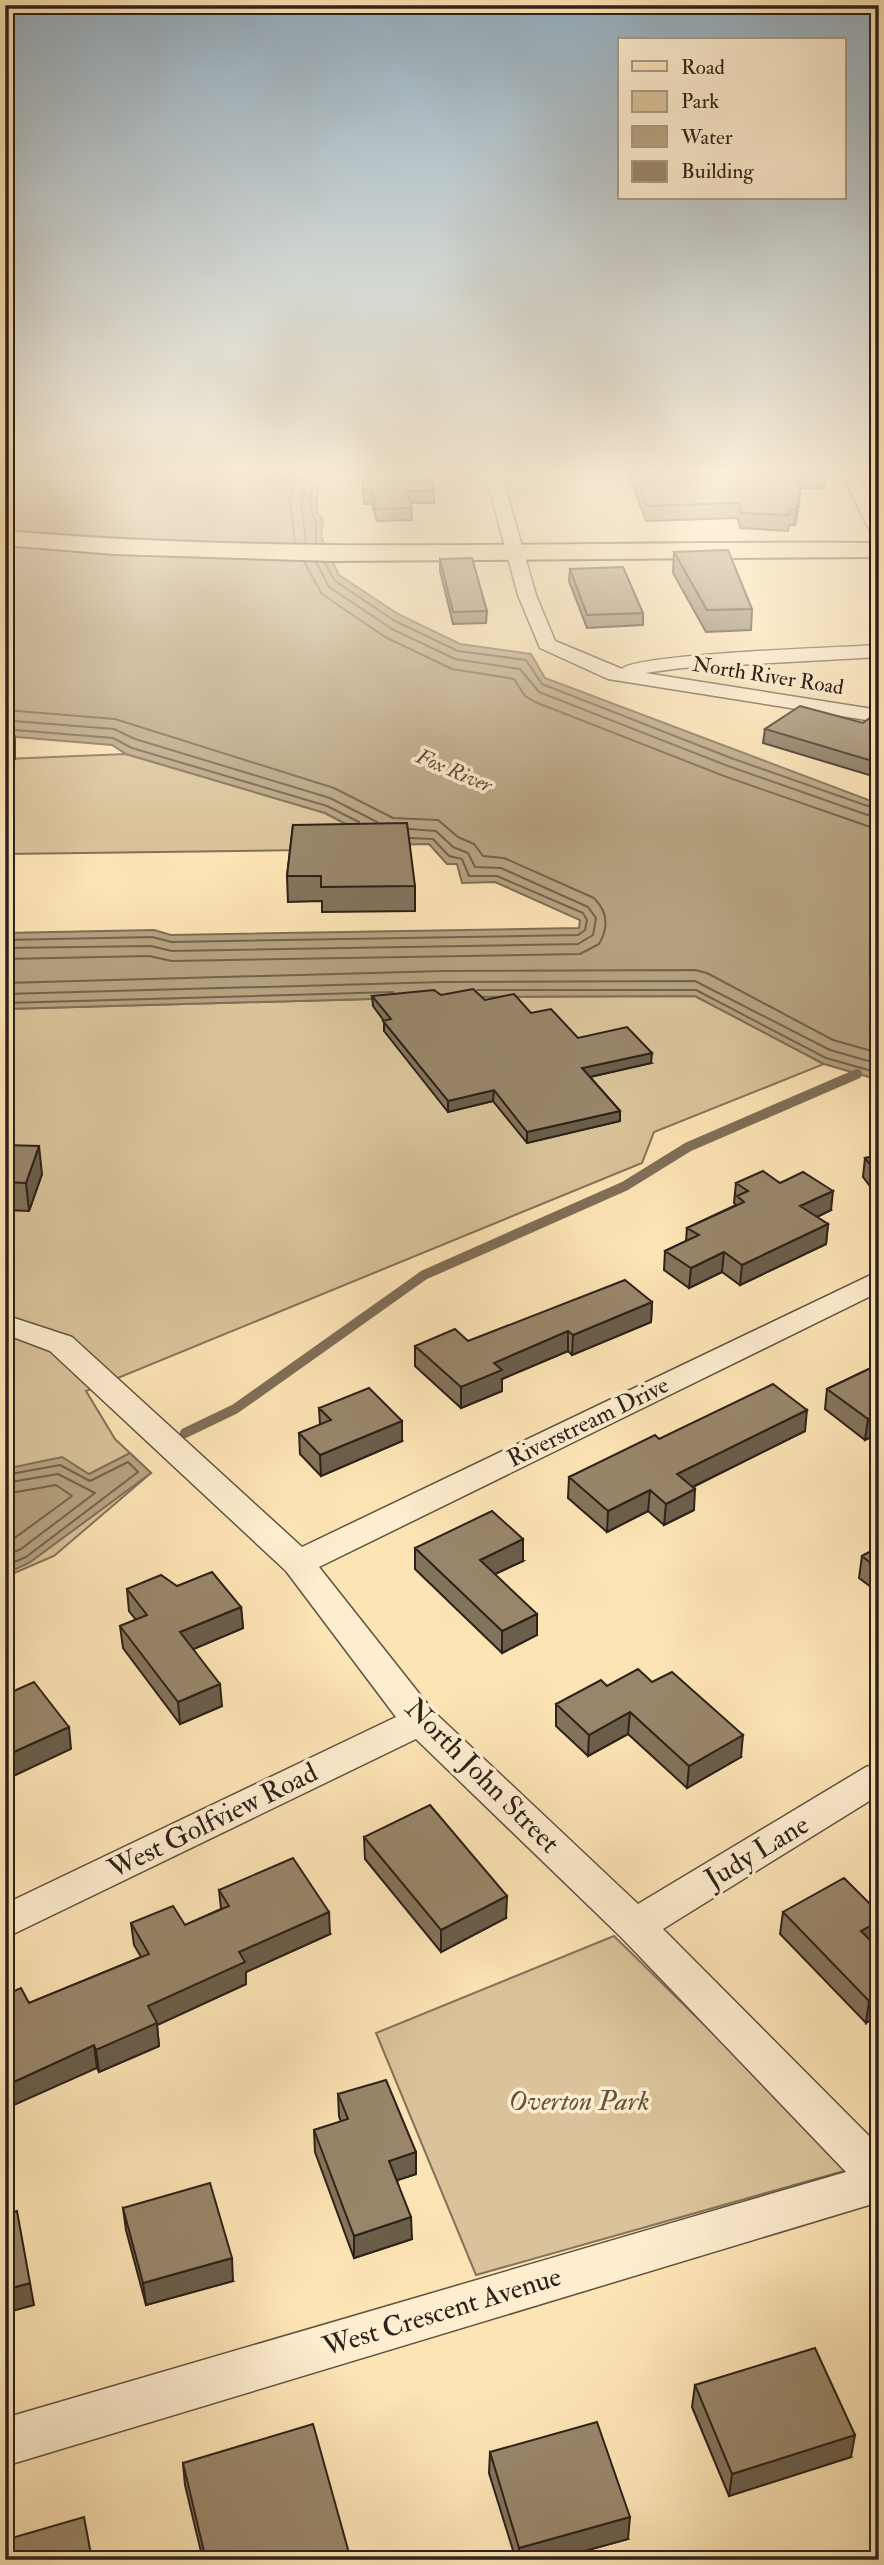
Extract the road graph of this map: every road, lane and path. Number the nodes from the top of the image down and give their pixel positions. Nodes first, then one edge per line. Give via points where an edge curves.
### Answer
1 (527, 589) edge
2 (879, 651) edge
3 (608, 673) junction
4 (879, 716) edge
5 (879, 1280) edge
6 (5, 1324) edge
7 (298, 1563) junction
8 (421, 1721) junction
9 (879, 1777) edge
10 (5, 1922) edge
11 (635, 1926) junction
12 (879, 2176) edge
13 (879, 2182) edge
14 (5, 2442) edge

1 - 3 street, North River Road via 547,644
2 - 3 street via 681,662
3 - 4 street, North River Road
5 - 7 street, Riverstream Drive
6 - 7 street, North John Street via 61,1344
7 - 8 street, North John Street
8 - 10 street, West Golfview Road
8 - 11 street, North John Street
9 - 11 street, Judy Lane
11 - 12 street, North John Street
13 - 14 street, West Crescent Avenue

